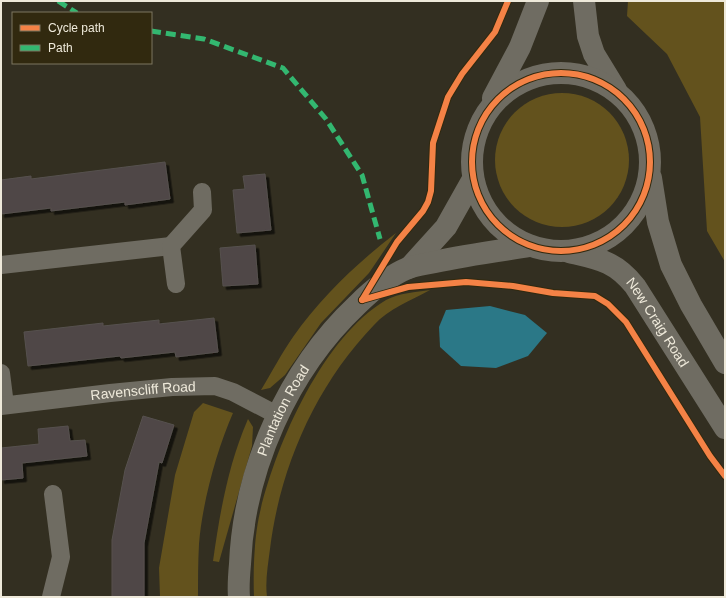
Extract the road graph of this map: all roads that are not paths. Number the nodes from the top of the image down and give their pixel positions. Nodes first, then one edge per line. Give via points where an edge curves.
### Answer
1 (538, 1) edge
2 (584, 1) edge
3 (616, 91) junction
4 (485, 114) junction
5 (650, 175) junction
6 (473, 179) junction
7 (202, 192) dead end
8 (171, 246) junction
9 (530, 246) junction
10 (565, 251) junction
11 (1, 265) edge
12 (408, 268) junction
13 (176, 284) dead end
14 (725, 363) edge
15 (1, 373) edge
16 (3, 405) edge
17 (279, 416) junction
18 (725, 428) edge
19 (53, 494) dead end
20 (51, 597) edge
21 (239, 597) edge

1 - 4 street via 520,47
2 - 3 street via 588,36 594,54
3 - 4 street via 589,77 571,72 546,73 522,81 501,94
3 - 5 street via 633,108 645,128 650,151
4 - 6 street via 475,134 471,156
5 - 10 street via 643,199 630,219 616,232 589,247
5 - 14 street via 658,222 671,265
6 - 9 street via 478,197 487,213 514,238
6 - 12 street, Plantation Road via 446,227
7 - 8 street via 203,210
8 - 11 street
8 - 13 street
9 - 10 street via 548,251
9 - 12 street, Plantation Road via 463,256
10 - 18 street, New Craig Road via 614,264 636,286
12 - 17 street, Plantation Road via 387,279 337,324 313,355
15 - 16 street
16 - 17 street, Ravenscliff Road via 118,392 215,386 233,392
17 - 21 street, Plantation Road via 265,444 244,517
19 - 20 street via 61,557

